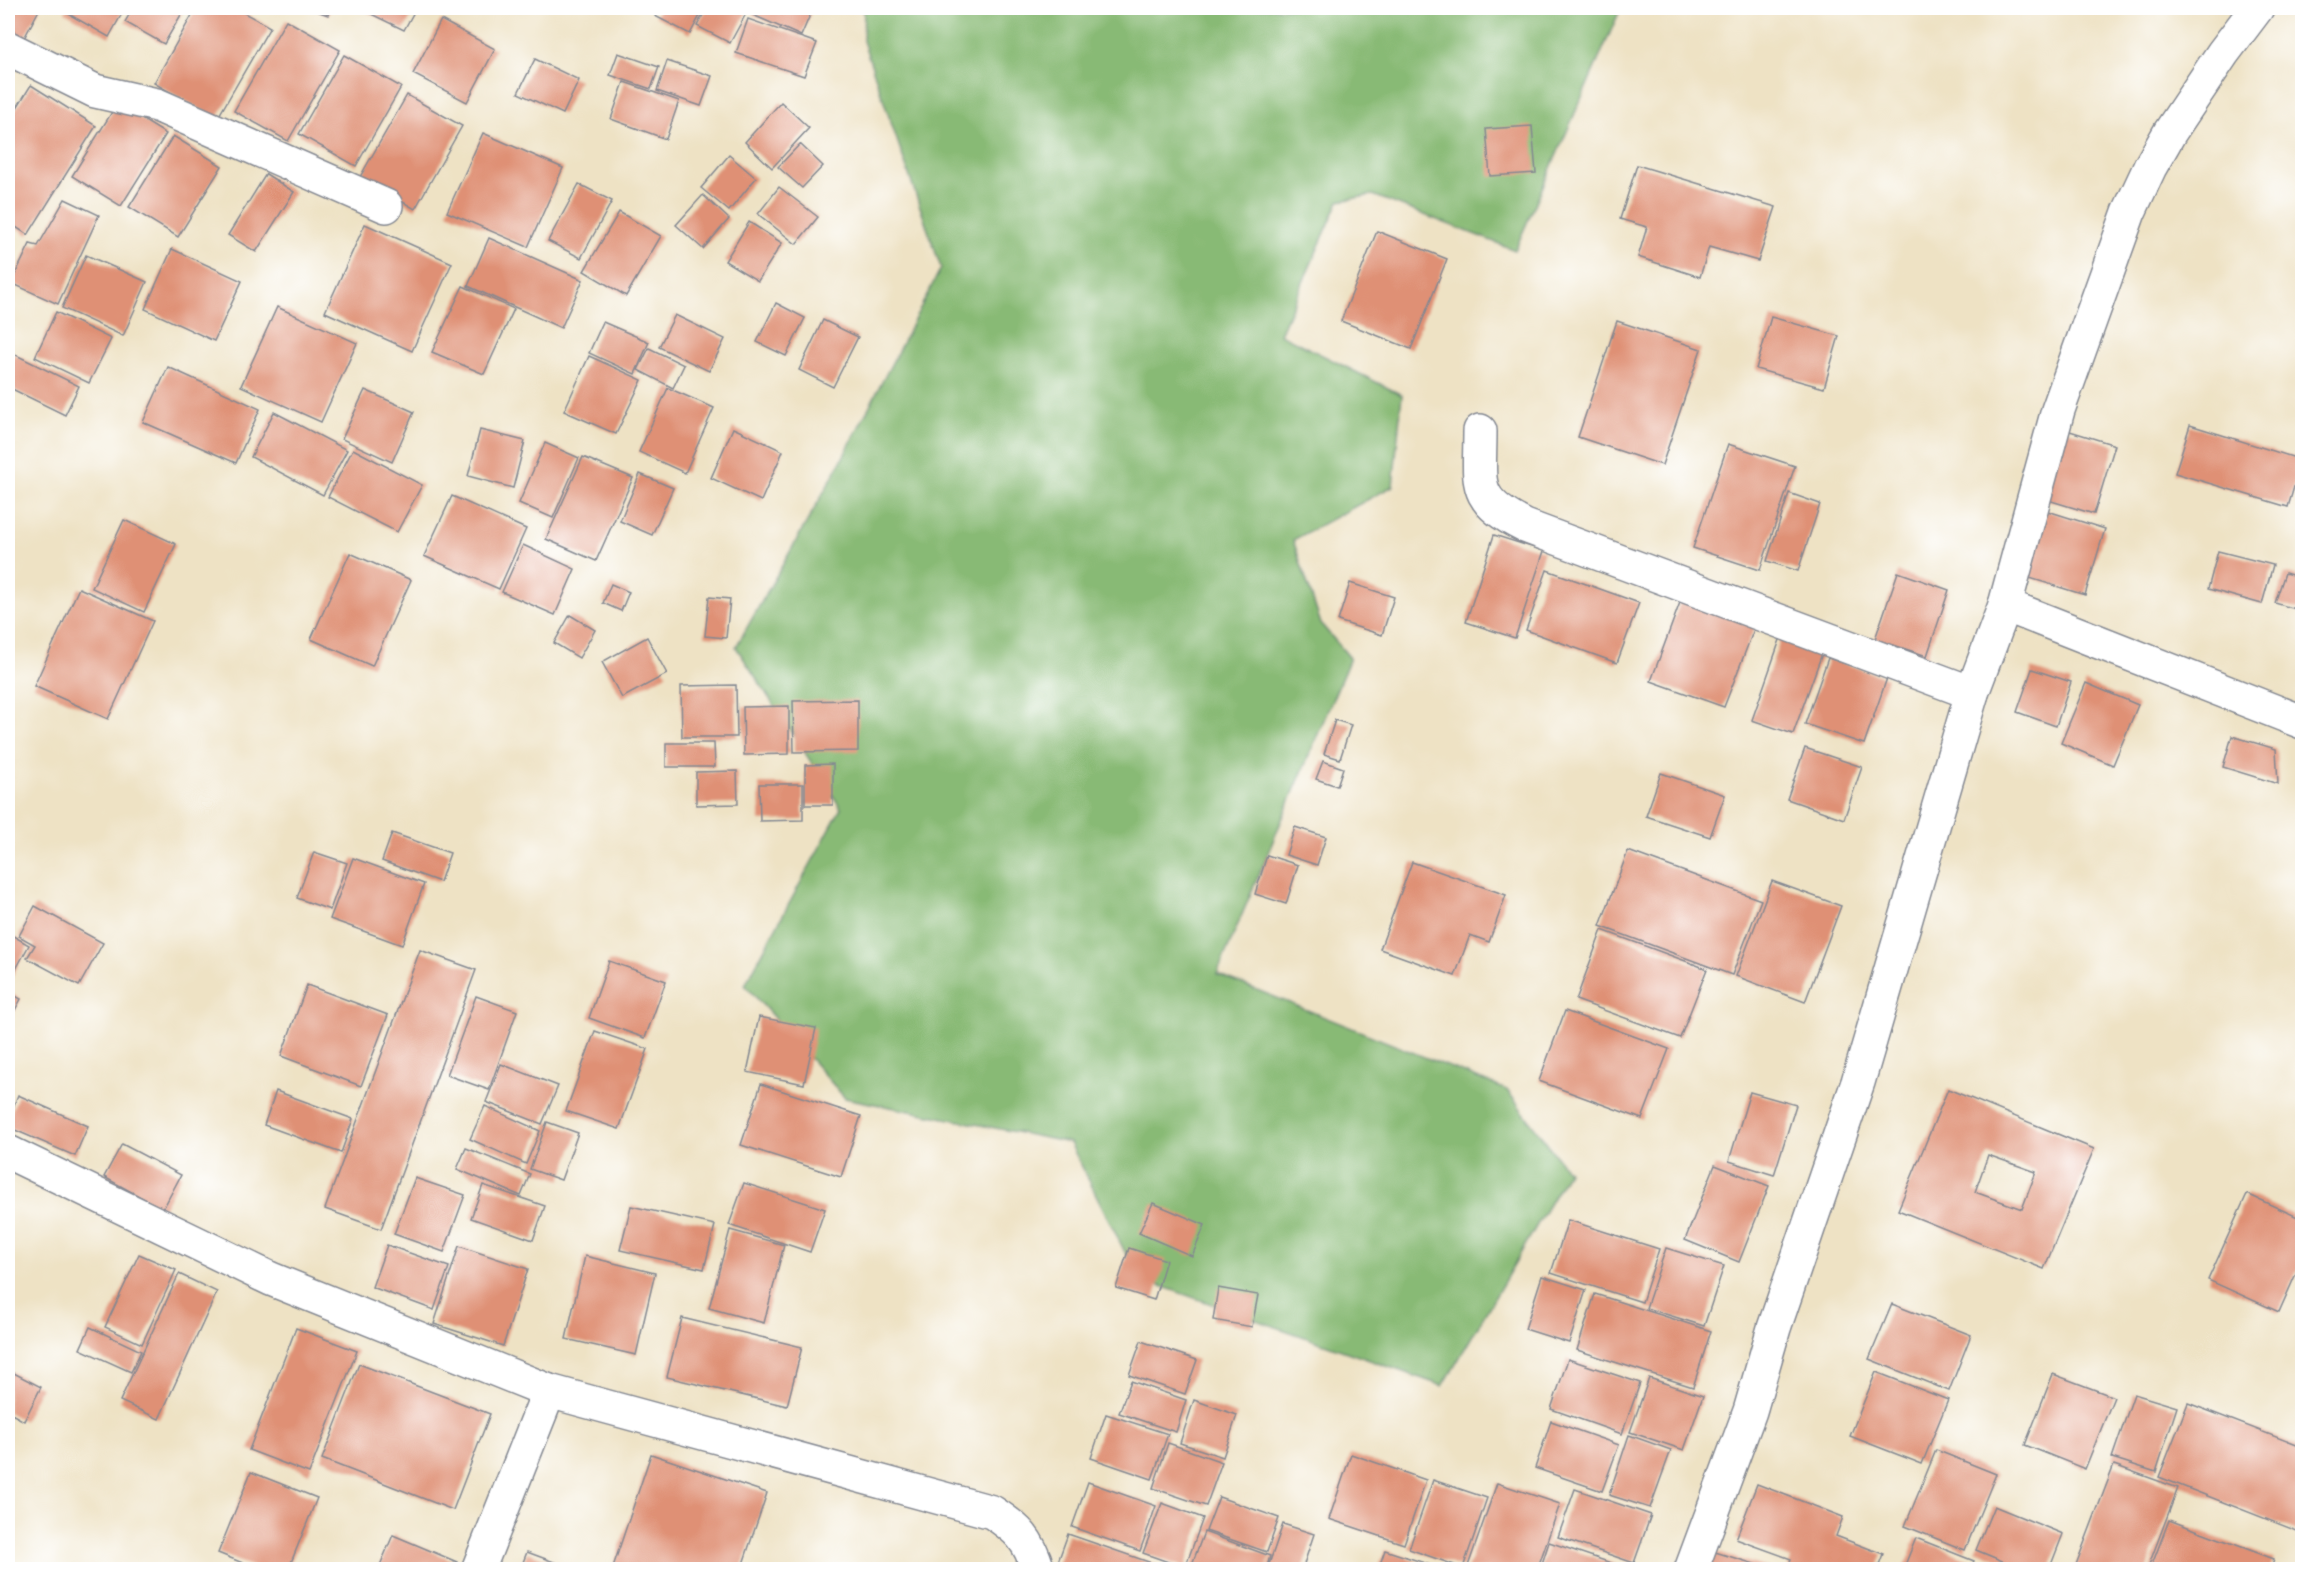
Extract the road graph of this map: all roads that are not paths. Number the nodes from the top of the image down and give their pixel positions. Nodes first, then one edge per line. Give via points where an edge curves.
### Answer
1 (2257, 8) edge
2 (8, 48) edge
3 (386, 206) dead end
4 (1480, 430) dead end
5 (2005, 605) junction
6 (1972, 693) junction
7 (2302, 722) edge
8 (8, 1152) edge
9 (549, 1391) junction
10 (477, 1569) edge
11 (1038, 1569) edge
12 (1691, 1569) edge

1 - 5 street via 2170,132 2129,212 2058,410
2 - 3 street via 95,91 165,108
4 - 6 street via 1480,483 1486,499 1502,514 1525,526
5 - 6 street
5 - 7 street
6 - 12 street via 1858,1082 1774,1328 1750,1411
8 - 9 street via 271,1279
9 - 10 street
9 - 11 street via 992,1512 1015,1528 1032,1548

